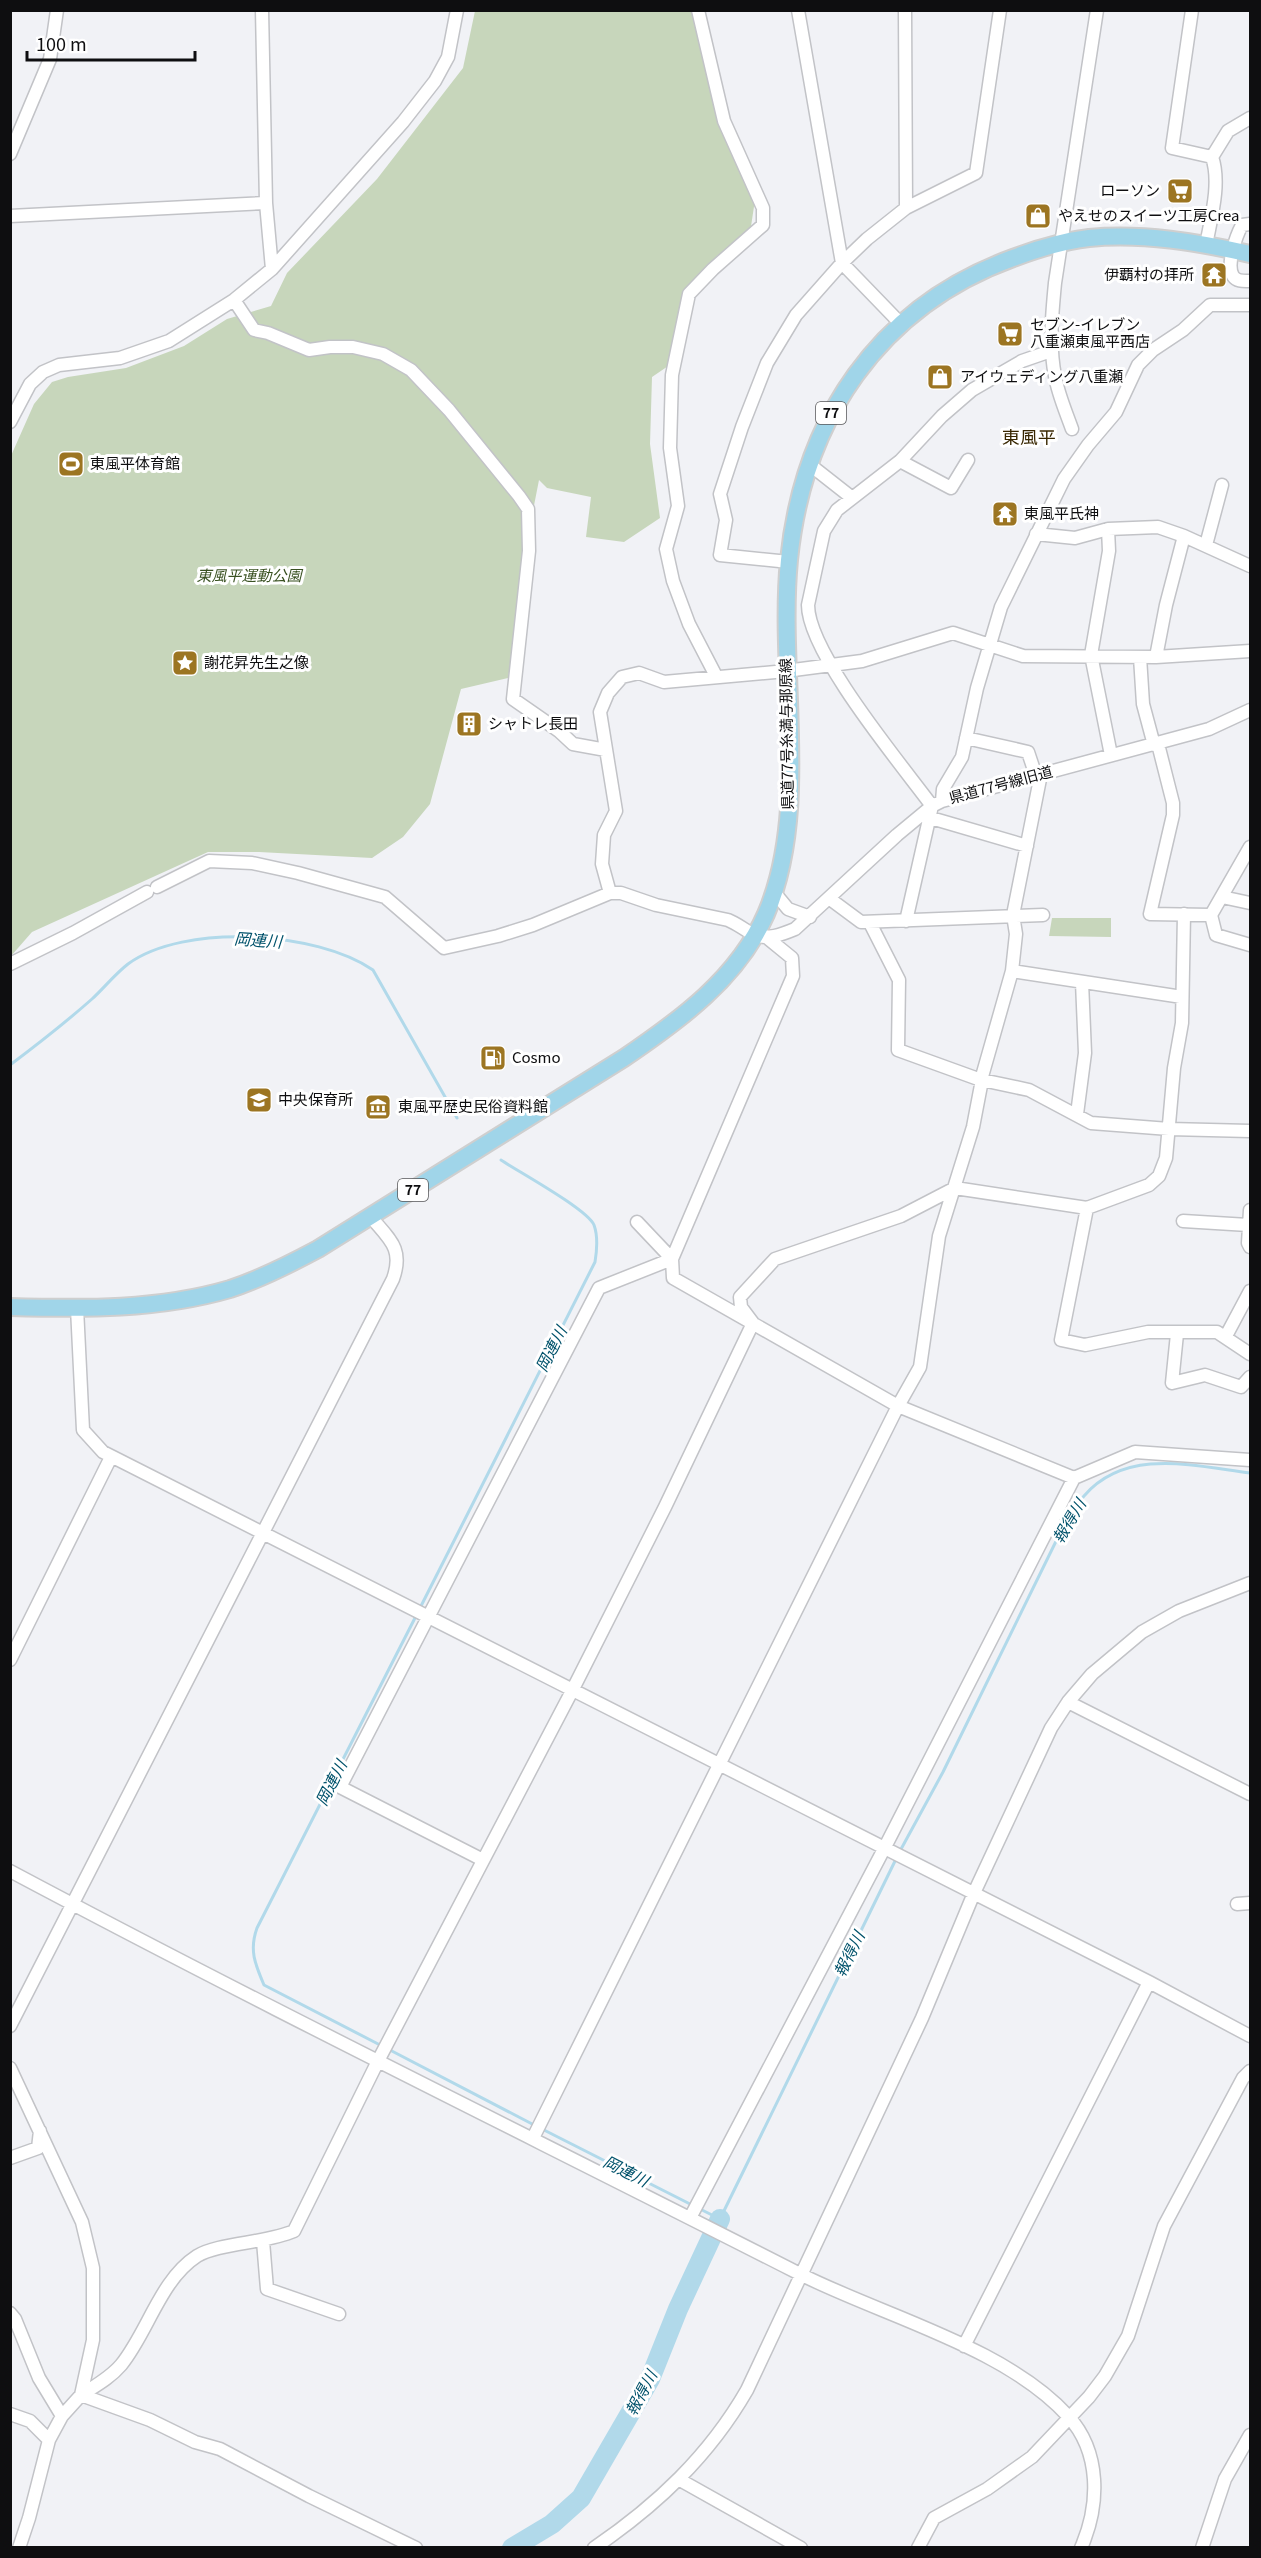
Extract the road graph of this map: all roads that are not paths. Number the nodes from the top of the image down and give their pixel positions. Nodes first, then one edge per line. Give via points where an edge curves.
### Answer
1 (57, 10) edge
2 (262, 10) edge
3 (457, 10) edge
4 (698, 10) edge
5 (798, 10) edge
6 (905, 10) edge
7 (1000, 10) edge
8 (1097, 10) edge
9 (1192, 10) edge
10 (1251, 118) edge
11 (10, 154) edge
12 (1212, 157) junction
13 (266, 203) junction
14 (906, 208) junction
15 (10, 216) edge
16 (1251, 224) edge
17 (1061, 244) junction
18 (1206, 245) junction
19 (1233, 250) junction
20 (1251, 254) edge
21 (842, 263) junction
22 (272, 269) junction
23 (1251, 281) edge
24 (234, 300) junction
25 (1251, 305) edge
26 (900, 323) junction
27 (1051, 351) junction
28 (10, 422) edge
29 (1072, 429) dead end
30 (968, 460) dead end
31 (900, 461) junction
32 (809, 464) junction
33 (1222, 485) dead end
34 (851, 497) junction
35 (1108, 529) junction
36 (1036, 534) junction
37 (1184, 536) junction
38 (1206, 545) junction
39 (789, 562) junction
40 (1251, 566) edge
41 (991, 644) junction
42 (1251, 651) edge
43 (1091, 656) junction
44 (1140, 657) junction
45 (1156, 657) junction
46 (829, 665) junction
47 (786, 671) junction
48 (716, 676) junction
49 (1251, 710) edge
50 (966, 738) junction
51 (1156, 744) junction
52 (606, 750) junction
53 (1111, 755) junction
54 (1039, 775) junction
55 (935, 808) junction
56 (1027, 846) junction
57 (1251, 848) edge
58 (774, 892) junction
59 (610, 893) junction
60 (1222, 897) junction
61 (830, 899) junction
62 (1251, 903) edge
63 (1184, 914) junction
64 (1013, 915) junction
65 (1043, 915) dead end
66 (1211, 915) junction
67 (810, 916) junction
68 (906, 921) junction
69 (870, 923) junction
70 (760, 936) junction
71 (1251, 945) edge
72 (10, 963) edge
73 (1012, 971) junction
74 (1082, 982) junction
75 (1182, 997) junction
76 (1077, 1114) junction
77 (1169, 1129) junction
78 (1251, 1131) edge
79 (955, 1188) junction
80 (1088, 1208) junction
81 (1251, 1210) edge
82 (370, 1216) junction
83 (1183, 1221) dead end
84 (637, 1222) dead end
85 (1248, 1225) junction
86 (1251, 1247) edge
87 (672, 1258) junction
88 (1251, 1291) edge
89 (10, 1307) edge
90 (77, 1308) junction
91 (753, 1323) junction
92 (1177, 1334) junction
93 (1226, 1336) junction
94 (1251, 1354) edge
95 (1251, 1377) edge
96 (898, 1406) junction
97 (111, 1457) junction
98 (1251, 1460) edge
99 (1074, 1478) junction
100 (262, 1533) junction
101 (1251, 1583) edge
102 (429, 1617) junction
103 (10, 1660) edge
104 (573, 1689) junction
105 (1068, 1702) junction
106 (719, 1764) junction
107 (1251, 1794) edge
108 (888, 1849) junction
109 (483, 1860) junction
110 (10, 1871) edge
111 (974, 1893) junction
112 (1251, 1903) edge
113 (72, 1904) junction
114 (1237, 1904) dead end
115 (1149, 1982) junction
116 (10, 2026) edge
117 (1251, 2036) edge
118 (378, 2061) junction
119 (10, 2068) edge
120 (1251, 2071) edge
121 (41, 2130) junction
122 (533, 2138) junction
123 (10, 2158) edge
124 (694, 2219) junction
125 (263, 2241) junction
126 (802, 2275) junction
127 (10, 2313) edge
128 (339, 2314) dead end
129 (964, 2346) junction
130 (81, 2395) junction
131 (10, 2414) edge
132 (62, 2416) junction
133 (1070, 2418) junction
134 (1251, 2435) edge
135 (49, 2440) junction
136 (680, 2480) junction
137 (598, 2546) edge
138 (19, 2547) edge
139 (416, 2547) edge
140 (801, 2547) edge
141 (918, 2547) edge
142 (1081, 2547) edge
143 (1202, 2547) edge

1 - 11 street via 50,59
2 - 13 street
3 - 22 street via 448,57 435,81
4 - 48 street via 724,121 764,208 764,225 689,294 672,375 670,448 678,506 666,549 689,624
5 - 21 street
6 - 14 street
7 - 14 street via 976,173
8 - 17 street
9 - 12 street via 1173,148
10 - 12 street via 1228,130
12 - 18 street via 1216,166
13 - 15 street
13 - 22 street
14 - 21 street
16 - 19 street via 1242,225
17 - 18 main road, 県道77号糸満与那原線 / 77 via 1102,237 1143,237
17 - 26 main road, 県道77号糸満与那原線 / 77 via 995,264 961,280
17 - 27 street
18 - 19 main road, 県道77号糸満与那原線 / 77
19 - 20 main road, 県道77号糸満与那原線 / 77
19 - 23 street via 1233,276 1239,281
21 - 26 street
21 - 39 street via 796,315 767,363 720,494 726,520 720,555
22 - 24 street
24 - 28 street via 169,341 144,351 120,358 59,364 43,372 30,384
24 - 52 street via 254,330 309,351 353,347 383,354 411,370 449,411 528,509 529,551 513,699 573,744
25 - 36 street via 1210,305 1138,365 1123,401 1064,479
26 - 32 main road, 県道77号糸満与那原線 / 77 via 862,365 845,391 829,416
27 - 29 street via 1055,378
27 - 31 street via 1022,361 972,390
30 - 31 street via 951,488
31 - 34 street
32 - 34 street
32 - 39 main road, 県道77号糸満与那原線 / 77 via 798,502
33 - 38 street
34 - 46 street via 824,531 808,605 808,616
35 - 36 street via 1075,538
35 - 37 street via 1158,527
35 - 43 street
36 - 41 street via 1001,607
37 - 38 street
37 - 45 street
38 - 40 street
39 - 47 main road, 県道77号糸満与那原線 / 77
41 - 43 street via 1023,656
41 - 46 street via 953,633 862,661
41 - 50 street
42 - 45 street
43 - 44 street
43 - 53 street
44 - 45 street
44 - 51 street via 1143,704
46 - 47 street
46 - 55 street
47 - 48 street
47 - 58 main road, 県道77号糸満与那原線 / 77 via 789,808
48 - 52 street via 664,682 639,673 622,677 608,693 600,712
49 - 51 street, 県道77号線旧道 via 1209,729
50 - 54 street via 1028,752
50 - 55 street via 962,757
51 - 53 street, 県道77号線旧道
51 - 63 street via 1173,814 1150,914
52 - 59 street via 616,811 604,834 602,864
53 - 54 street, 県道77号線旧道
54 - 55 street, 県道77号線旧道
54 - 56 street
55 - 56 street
55 - 61 street, 県道77号線旧道 via 863,865
55 - 68 street
56 - 64 street
57 - 60 street
58 - 67 street via 788,909
58 - 70 main road, 県道77号糸満与那原線 / 77
59 - 70 street via 728,920
59 - 72 street via 515,931 444,948 385,897 298,873 243,862 209,861
60 - 62 street
60 - 66 street
61 - 67 street, 県道77号線旧道
61 - 69 street via 861,922
63 - 66 street
63 - 75 street
64 - 65 street
64 - 68 street
64 - 73 street via 1016,934
66 - 71 street via 1216,935
67 - 70 street, 県道77号線旧道 via 785,933
68 - 69 street
69 - 73 street via 899,980 898,1050 981,1080
70 - 82 main road, 県道77号糸満与那原線 / 77 via 706,997 667,1029
70 - 87 street via 792,958 793,976
73 - 74 street
74 - 75 street
74 - 76 street via 1085,1053
75 - 77 street
76 - 77 street via 1090,1123
76 - 79 street via 1029,1090 982,1080 974,1127
77 - 78 street
77 - 80 street via 1166,1158 1154,1181
79 - 80 street
79 - 91 street via 901,1216 775,1259 740,1297 741,1307
79 - 96 street via 939,1236 920,1367
80 - 92 street via 1061,1340 1085,1345 1148,1332
81 - 85 street
82 - 90 main road, 県道77号糸満与那原線 / 77 via 277,1271 231,1289 179,1301
82 - 100 street via 395,1245 399,1263
83 - 85 street
84 - 87 street
85 - 86 street
87 - 91 street via 673,1278
87 - 102 street via 599,1288
88 - 93 street
89 - 90 main road, 県道77号糸満与那原線 / 77
90 - 97 street via 83,1430
91 - 96 street
91 - 104 street
92 - 93 street via 1198,1331
92 - 95 street via 1172,1383 1205,1375 1241,1387
93 - 94 street
96 - 99 street
96 - 106 street
97 - 100 street
97 - 103 street
98 - 99 street via 1135,1452
99 - 108 street
100 - 102 street
100 - 113 street
101 - 105 street via 1179,1611 1142,1632 1092,1674
102 - 104 street
102 - 109 street via 340,1787
104 - 106 street
104 - 109 street
105 - 107 street
105 - 111 street via 1037,1754
106 - 108 street
106 - 122 street
108 - 111 street
108 - 124 street
109 - 118 street
110 - 113 street
111 - 115 street
111 - 126 street via 922,2018
112 - 114 street
113 - 116 street
113 - 118 street
115 - 117 street
115 - 129 street
118 - 122 street
118 - 125 street via 294,2231
119 - 121 street
120 - 133 street via 1164,2226 1128,2336 1105,2376
121 - 123 street via 38,2148
121 - 130 street via 82,2223 93,2268 93,2340
122 - 124 street
124 - 126 street
125 - 128 street via 267,2289
125 - 130 street via 198,2255 176,2277 120,2366
126 - 129 street
126 - 136 street via 734,2414
127 - 132 street via 39,2378
129 - 133 street via 1013,2372 1048,2396
130 - 132 street
130 - 139 street via 220,2449
131 - 135 street via 30,2421
132 - 135 street
133 - 141 street via 1032,2457 987,2489 934,2518
133 - 142 street via 1094,2469 1095,2504
134 - 143 street via 1225,2478
135 - 138 street
136 - 137 street
136 - 140 street

